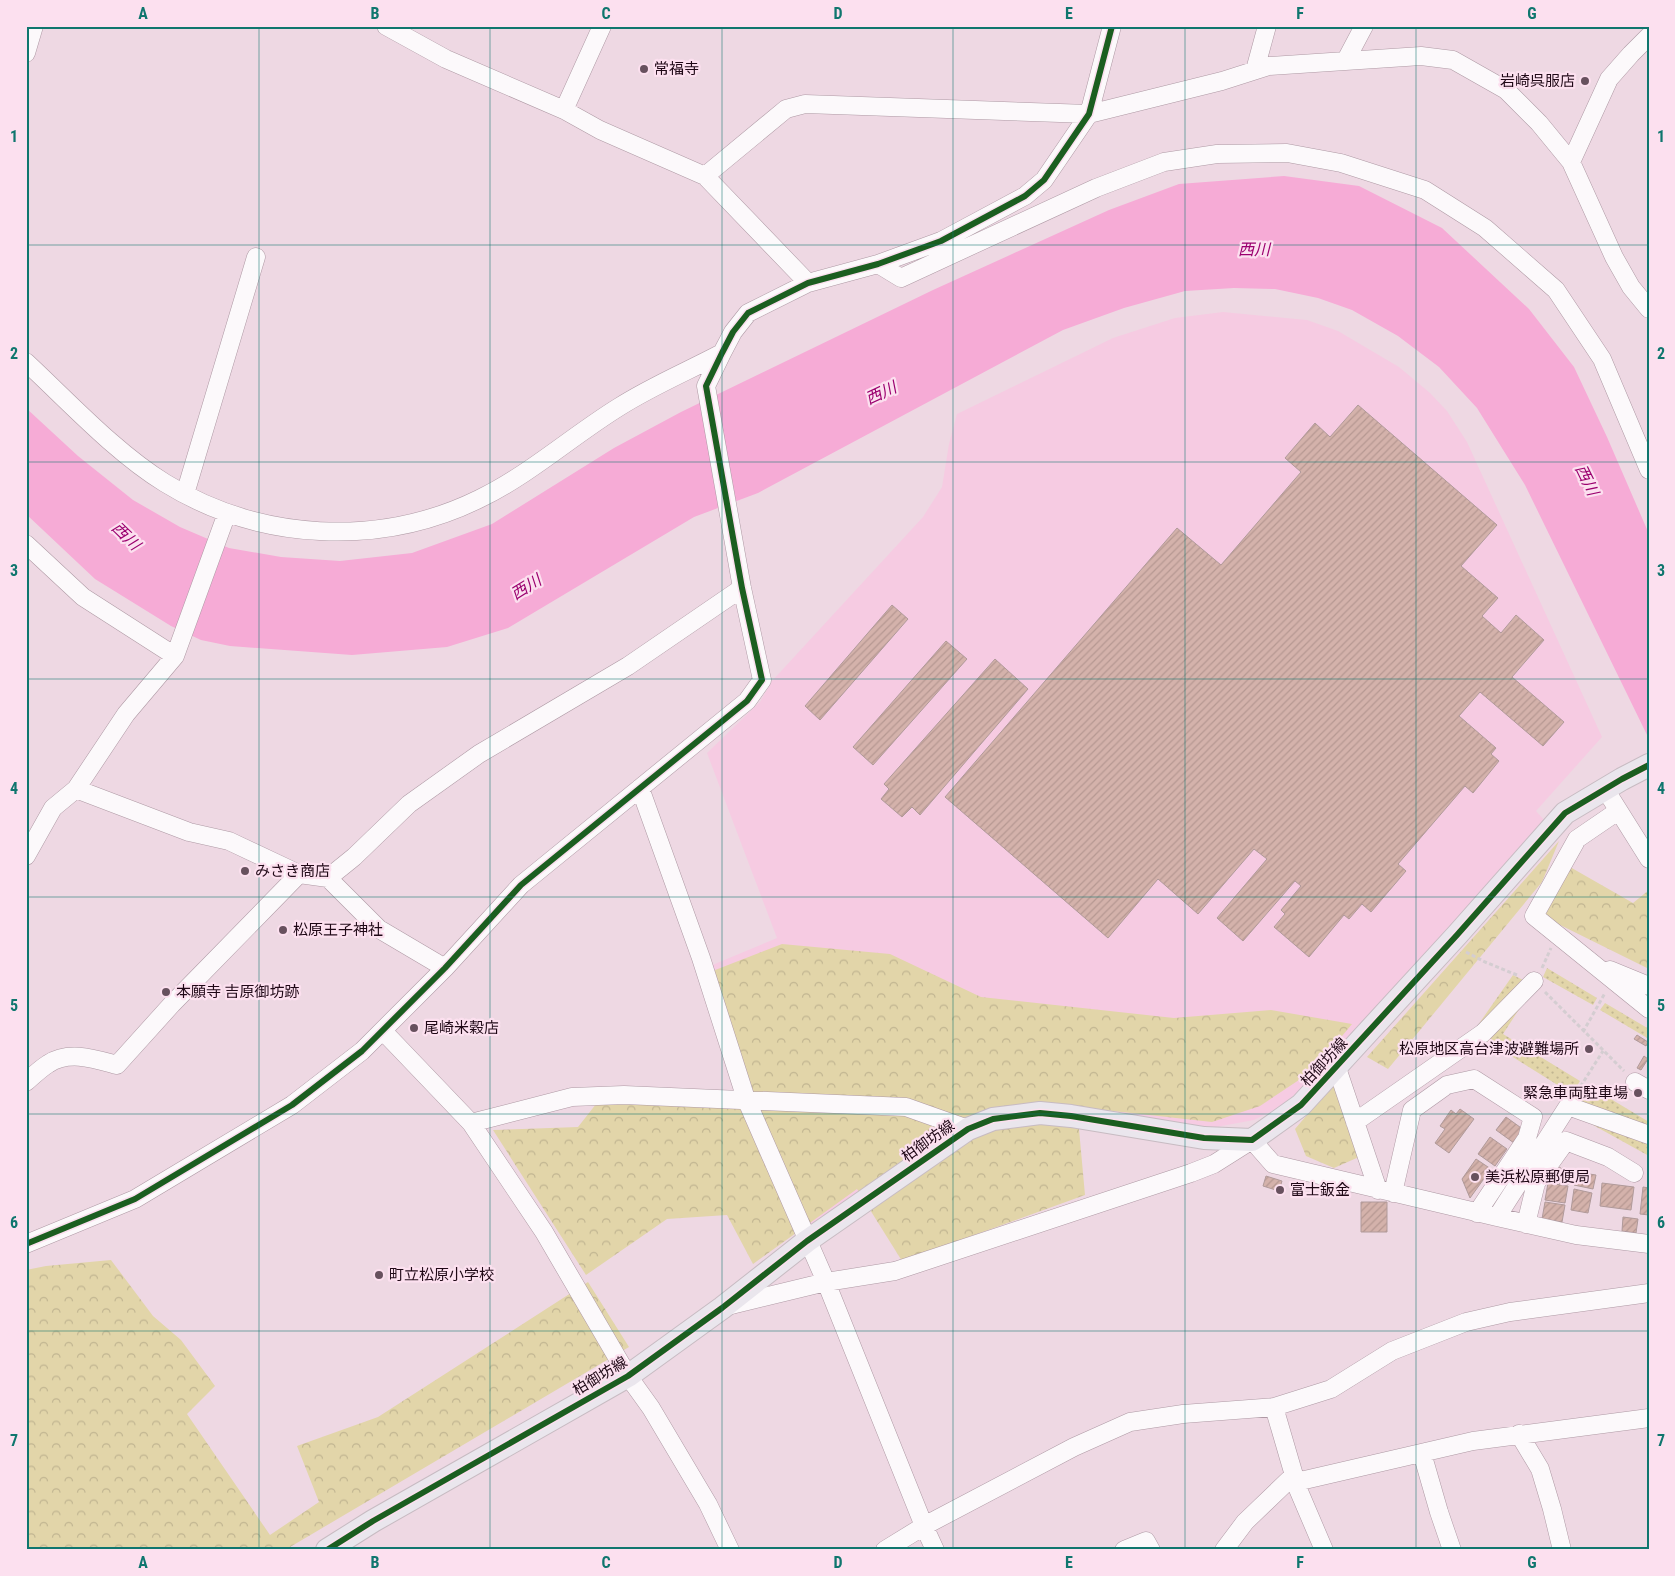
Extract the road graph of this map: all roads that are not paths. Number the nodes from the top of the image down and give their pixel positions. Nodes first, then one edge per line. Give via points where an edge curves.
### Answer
1 (34, 26) edge
2 (386, 26) edge
3 (602, 26) edge
4 (1112, 26) edge
5 (1267, 26) edge
6 (1364, 26) edge
7 (1649, 36) edge
8 (26, 53) edge
9 (1346, 60) junction
10 (1255, 70) junction
11 (564, 110) junction
12 (1090, 114) junction
13 (1571, 162) junction
14 (705, 176) junction
15 (256, 257) dead end
16 (878, 264) junction
17 (808, 283) junction
18 (1649, 309) edge
19 (722, 353) junction
20 (26, 362) edge
21 (1649, 470) edge
22 (185, 494) junction
23 (227, 513) junction
24 (26, 544) edge
25 (742, 588) junction
26 (176, 651) junction
27 (1649, 766) edge
28 (1613, 784) junction
29 (640, 788) junction
30 (76, 789) junction
31 (1618, 811) junction
32 (26, 856) edge
33 (1649, 859) edge
34 (299, 874) junction
35 (328, 878) junction
36 (1591, 962) junction
37 (445, 968) junction
38 (1530, 977) road end
39 (1649, 986) edge
40 (1649, 1009) edge
41 (383, 1031) junction
42 (1337, 1068) junction
43 (26, 1082) edge
44 (746, 1099) junction
45 (1355, 1122) junction
46 (471, 1123) junction
47 (968, 1129) junction
48 (1649, 1135) edge
49 (1252, 1140) junction
50 (1634, 1173) dead end
51 (1385, 1192) junction
52 (1477, 1213) junction
53 (1497, 1217) junction
54 (1526, 1224) junction
55 (807, 1241) junction
56 (26, 1244) edge
57 (1649, 1244) edge
58 (826, 1282) junction
59 (1649, 1293) edge
60 (722, 1308) junction
61 (628, 1376) junction
62 (1274, 1407) junction
63 (1649, 1418) edge
64 (1519, 1434) junction
65 (1422, 1453) junction
66 (1295, 1478) junction
67 (924, 1526) junction
68 (328, 1550) edge
69 (730, 1550) edge
70 (885, 1550) edge
71 (935, 1550) edge
72 (1124, 1550) edge
73 (1151, 1550) edge
74 (1224, 1550) edge
75 (1324, 1550) edge
76 (1452, 1550) edge
77 (1562, 1550) edge

1 - 8 street
2 - 11 street via 446,59
3 - 11 street
4 - 12 street
5 - 10 street
6 - 9 street
7 - 13 street via 1609,80
9 - 10 street
9 - 13 street via 1421,56 1453,60 1506,90
10 - 12 street
11 - 14 street via 600,130
12 - 14 street via 805,104 786,109
12 - 16 street via 1044,180 1025,196 940,241
13 - 18 street via 1614,257 1630,287
14 - 17 street
15 - 22 street
16 - 17 street
16 - 21 street via 901,278 1096,188 1164,162 1217,154 1287,153 1341,163 1425,190 1485,228 1556,290 1602,359
17 - 19 street via 748,313
19 - 23 street via 620,406 479,499 428,519 385,528 331,532 258,524
19 - 25 street via 706,386
20 - 22 street via 140,466
22 - 23 street
23 - 26 street
24 - 26 street via 83,598
25 - 29 street via 762,680 747,701
25 - 35 street via 628,666 479,754 408,804
26 - 30 street via 126,714
27 - 28 main road, 柏御坊線
28 - 31 street
28 - 42 main road, 柏御坊線 via 1565,813
29 - 37 street via 521,885
29 - 44 street via 701,958
30 - 32 street via 53,808
30 - 34 street via 189,832 229,841
31 - 33 street
31 - 36 street via 1577,839 1534,916
34 - 35 street
34 - 43 street via 117,1065 86,1056 64,1057 49,1063
35 - 37 street via 379,929
36 - 39 street
36 - 40 street
37 - 41 street
38 - 45 street via 1483,1033
41 - 46 street
41 - 56 street via 362,1052 253,1130 135,1200
42 - 45 street
42 - 49 main road, 柏御坊線 via 1301,1105
44 - 46 street via 624,1095 572,1097
44 - 47 street via 906,1107
44 - 55 street
45 - 51 street
46 - 61 street via 544,1232
47 - 49 main road, 柏御坊線 via 993,1119 1040,1113 1204,1138
47 - 55 main road, 柏御坊線
48 - 53 street via 1568,1106
49 - 51 street via 1273,1164
49 - 58 street via 1214,1164 1191,1173 896,1272
50 - 54 street via 1608,1157 1566,1141 1536,1183
51 - 52 street
51 - 52 street via 1412,1110 1447,1085 1474,1079 1533,1117 1527,1138
52 - 53 street
53 - 54 street
54 - 57 street
55 - 58 street
55 - 60 main road, 柏御坊線
58 - 60 street
58 - 67 street
59 - 62 street via 1510,1312 1466,1322 1392,1351 1331,1389
60 - 61 main road, 柏御坊線
61 - 68 main road, 柏御坊線 via 373,1521
61 - 69 street via 651,1408 708,1504
62 - 66 street
62 - 67 street via 1130,1422 1074,1447
63 - 64 street
64 - 65 street
64 - 77 street via 1540,1469
65 - 66 street
65 - 76 street
66 - 74 street via 1245,1522
66 - 75 street
67 - 70 street
67 - 71 street
72 - 73 street via 1146,1541

